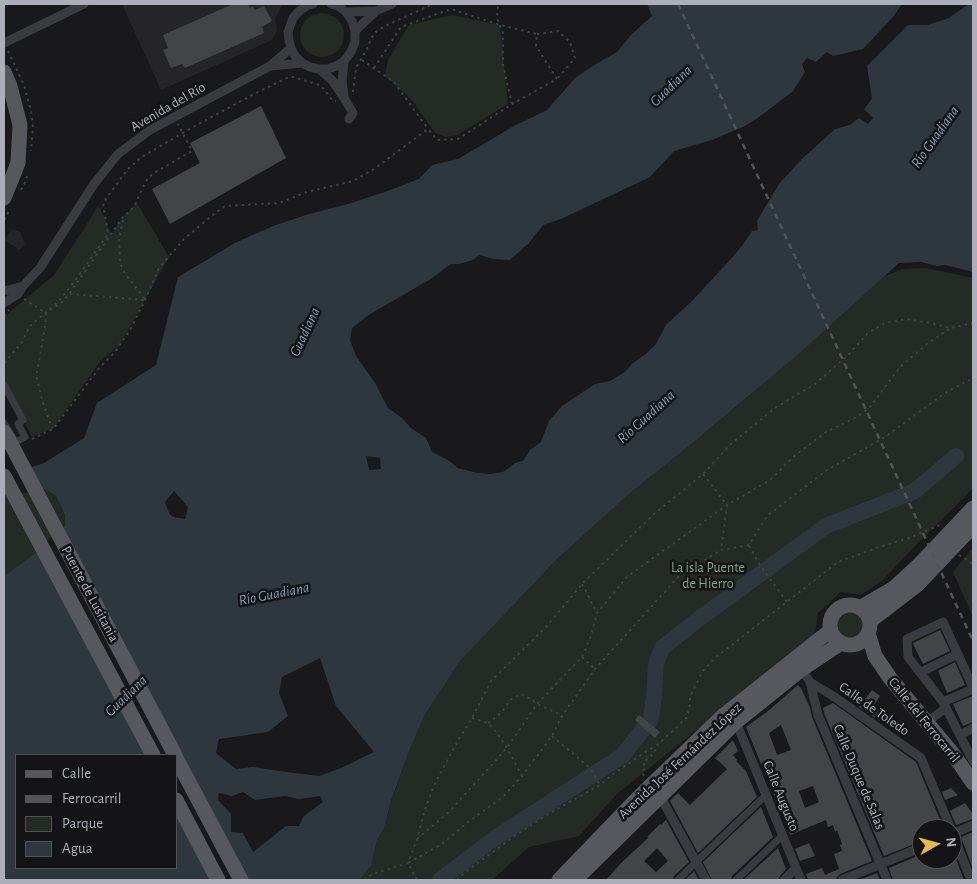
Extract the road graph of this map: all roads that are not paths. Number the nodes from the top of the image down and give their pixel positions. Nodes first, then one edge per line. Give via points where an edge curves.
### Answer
1 (84, 4) edge
2 (313, 4) edge
3 (331, 4) edge
4 (392, 4) edge
5 (299, 8) edge
6 (376, 11) junction
7 (346, 12) junction
8 (355, 31) junction
9 (4, 43) edge
10 (291, 48) junction
11 (344, 61) junction
12 (302, 63) junction
13 (270, 66) junction
14 (319, 69) junction
15 (4, 72) edge
16 (344, 98) junction
17 (349, 119) dead end
18 (4, 198) edge
19 (23, 286) junction
20 (4, 291) edge
21 (4, 303) edge
22 (4, 385) edge
23 (4, 424) edge
24 (6, 441) edge
25 (4, 476) edge
26 (973, 508) edge
27 (973, 526) edge
28 (860, 608) junction
29 (869, 627) junction
30 (831, 630) junction
31 (848, 644) junction
32 (958, 654) junction
33 (876, 656) junction
34 (921, 672) junction
35 (806, 676) junction
36 (973, 688) edge
37 (945, 705) junction
38 (736, 722) junction
39 (927, 722) junction
40 (973, 728) edge
41 (960, 735) junction
42 (151, 754) edge
43 (175, 754) edge
44 (178, 760) edge
45 (973, 761) edge
46 (973, 783) edge
47 (766, 795) junction
48 (660, 796) junction
49 (178, 804) edge
50 (947, 819) edge
51 (783, 835) junction
52 (912, 850) edge
53 (962, 857) edge
54 (696, 862) junction
55 (880, 864) junction
56 (796, 868) junction
57 (218, 880) edge
58 (241, 880) edge
59 (558, 880) edge
60 (575, 880) edge
61 (678, 880) edge
62 (706, 880) edge
63 (736, 880) edge
64 (784, 880) edge
65 (801, 880) edge
66 (842, 880) edge
67 (887, 880) edge
68 (971, 880) edge

1 - 9 street
2 - 5 street
3 - 7 street
4 - 6 street
5 - 10 street via 288,32
6 - 7 street
6 - 8 street
7 - 8 street
8 - 11 street via 355,42
10 - 12 street
10 - 13 street, Avenida del Río
11 - 14 street via 328,69
11 - 16 street
12 - 13 street, Avenida del Río
12 - 14 street
13 - 19 street, Avenida del Río via 150,130 118,154 94,184 40,268
14 - 16 street via 332,80
15 - 18 main road via 20,125 18,163
16 - 17 street via 353,113
19 - 20 street
19 - 21 street, Avenida del Río via 18,294
22 - 23 street via 23,420 18,424 25,437 16,442
24 - 43 main road, Puente de Lusitania, bridge
25 - 42 main road, Puente de Lusitania
26 - 28 main road via 894,588
27 - 29 main road via 916,585
28 - 29 main road via 866,613
28 - 30 main road via 854,605 841,607 832,617
29 - 31 main road via 861,642
29 - 33 main road, Calle del Ferrocarril
30 - 31 main road via 833,635
30 - 59 main road, Avenida José Fernández López via 724,715
31 - 33 main road, Calle del Ferrocarril
31 - 35 main road, Avenida José Fernández López
32 - 34 street
32 - 34 street via 943,622 907,639 908,657
32 - 36 street
33 - 39 main road, Calle del Ferrocarril
34 - 37 street
35 - 38 main road, Avenida José Fernández López
35 - 50 street, Calle de Toledo via 921,758
35 - 55 street, Calle Duque de Salas via 818,715
36 - 37 street
37 - 39 street
37 - 41 street
38 - 47 street, Calle Augusto
38 - 48 main road, Avenida José Fernández López
39 - 46 main road, Calle del Ferrocarril
40 - 41 street
41 - 45 street
44 - 58 main road, Puente de Lusitania
47 - 51 street, Calle Augusto
47 - 54 street
48 - 54 street
48 - 60 main road, Avenida José Fernández López
49 - 57 main road
51 - 56 street, Calle Augusto
51 - 63 street
52 - 55 street
53 - 68 street, Calle de Toledo
54 - 61 street
54 - 62 street
55 - 66 street
55 - 67 street, Calle Duque de Salas
56 - 64 street
56 - 65 street, Calle Augusto

